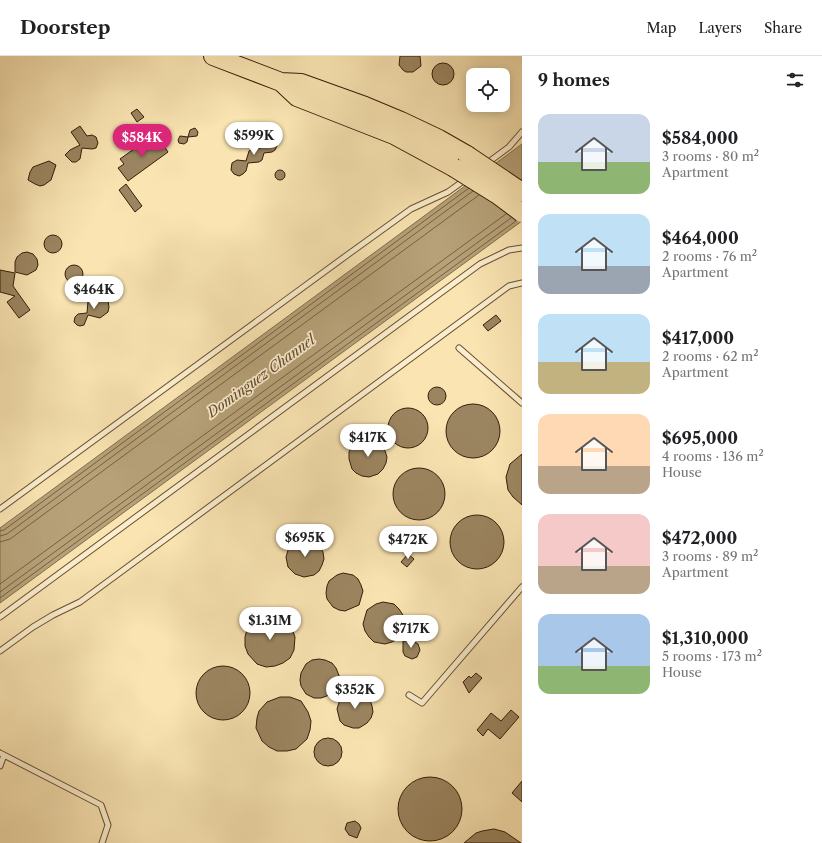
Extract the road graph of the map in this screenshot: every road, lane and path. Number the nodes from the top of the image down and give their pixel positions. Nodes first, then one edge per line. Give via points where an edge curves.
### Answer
1 (213, 56) edge
2 (362, 113) junction
3 (522, 132) edge
4 (467, 156) junction
5 (478, 170) dead end
6 (472, 174) dead end
7 (522, 177) edge
8 (522, 192) edge
9 (522, 213) edge
10 (522, 248) edge
11 (522, 283) edge
12 (459, 348) dead end
13 (522, 403) edge
14 (0, 509) edge
15 (522, 587) edge
16 (0, 617) edge
17 (0, 651) edge
18 (409, 695) dead end
19 (2, 754) edge
20 (0, 766) edge
21 (102, 843) edge

1 - 2 highway via 281,82 301,83 341,105
2 - 4 highway via 401,121
2 - 9 highway, bridge via 394,135 498,195
3 - 5 lane via 509,147
4 - 7 highway, bridge via 507,168
4 - 8 highway, bridge
6 - 14 lane via 448,192 411,209
10 - 16 lane via 509,250 480,264
11 - 17 lane via 510,286 80,602 33,627
12 - 13 lane
15 - 18 lane via 422,704
19 - 20 lane
19 - 21 lane via 101,805 108,825

